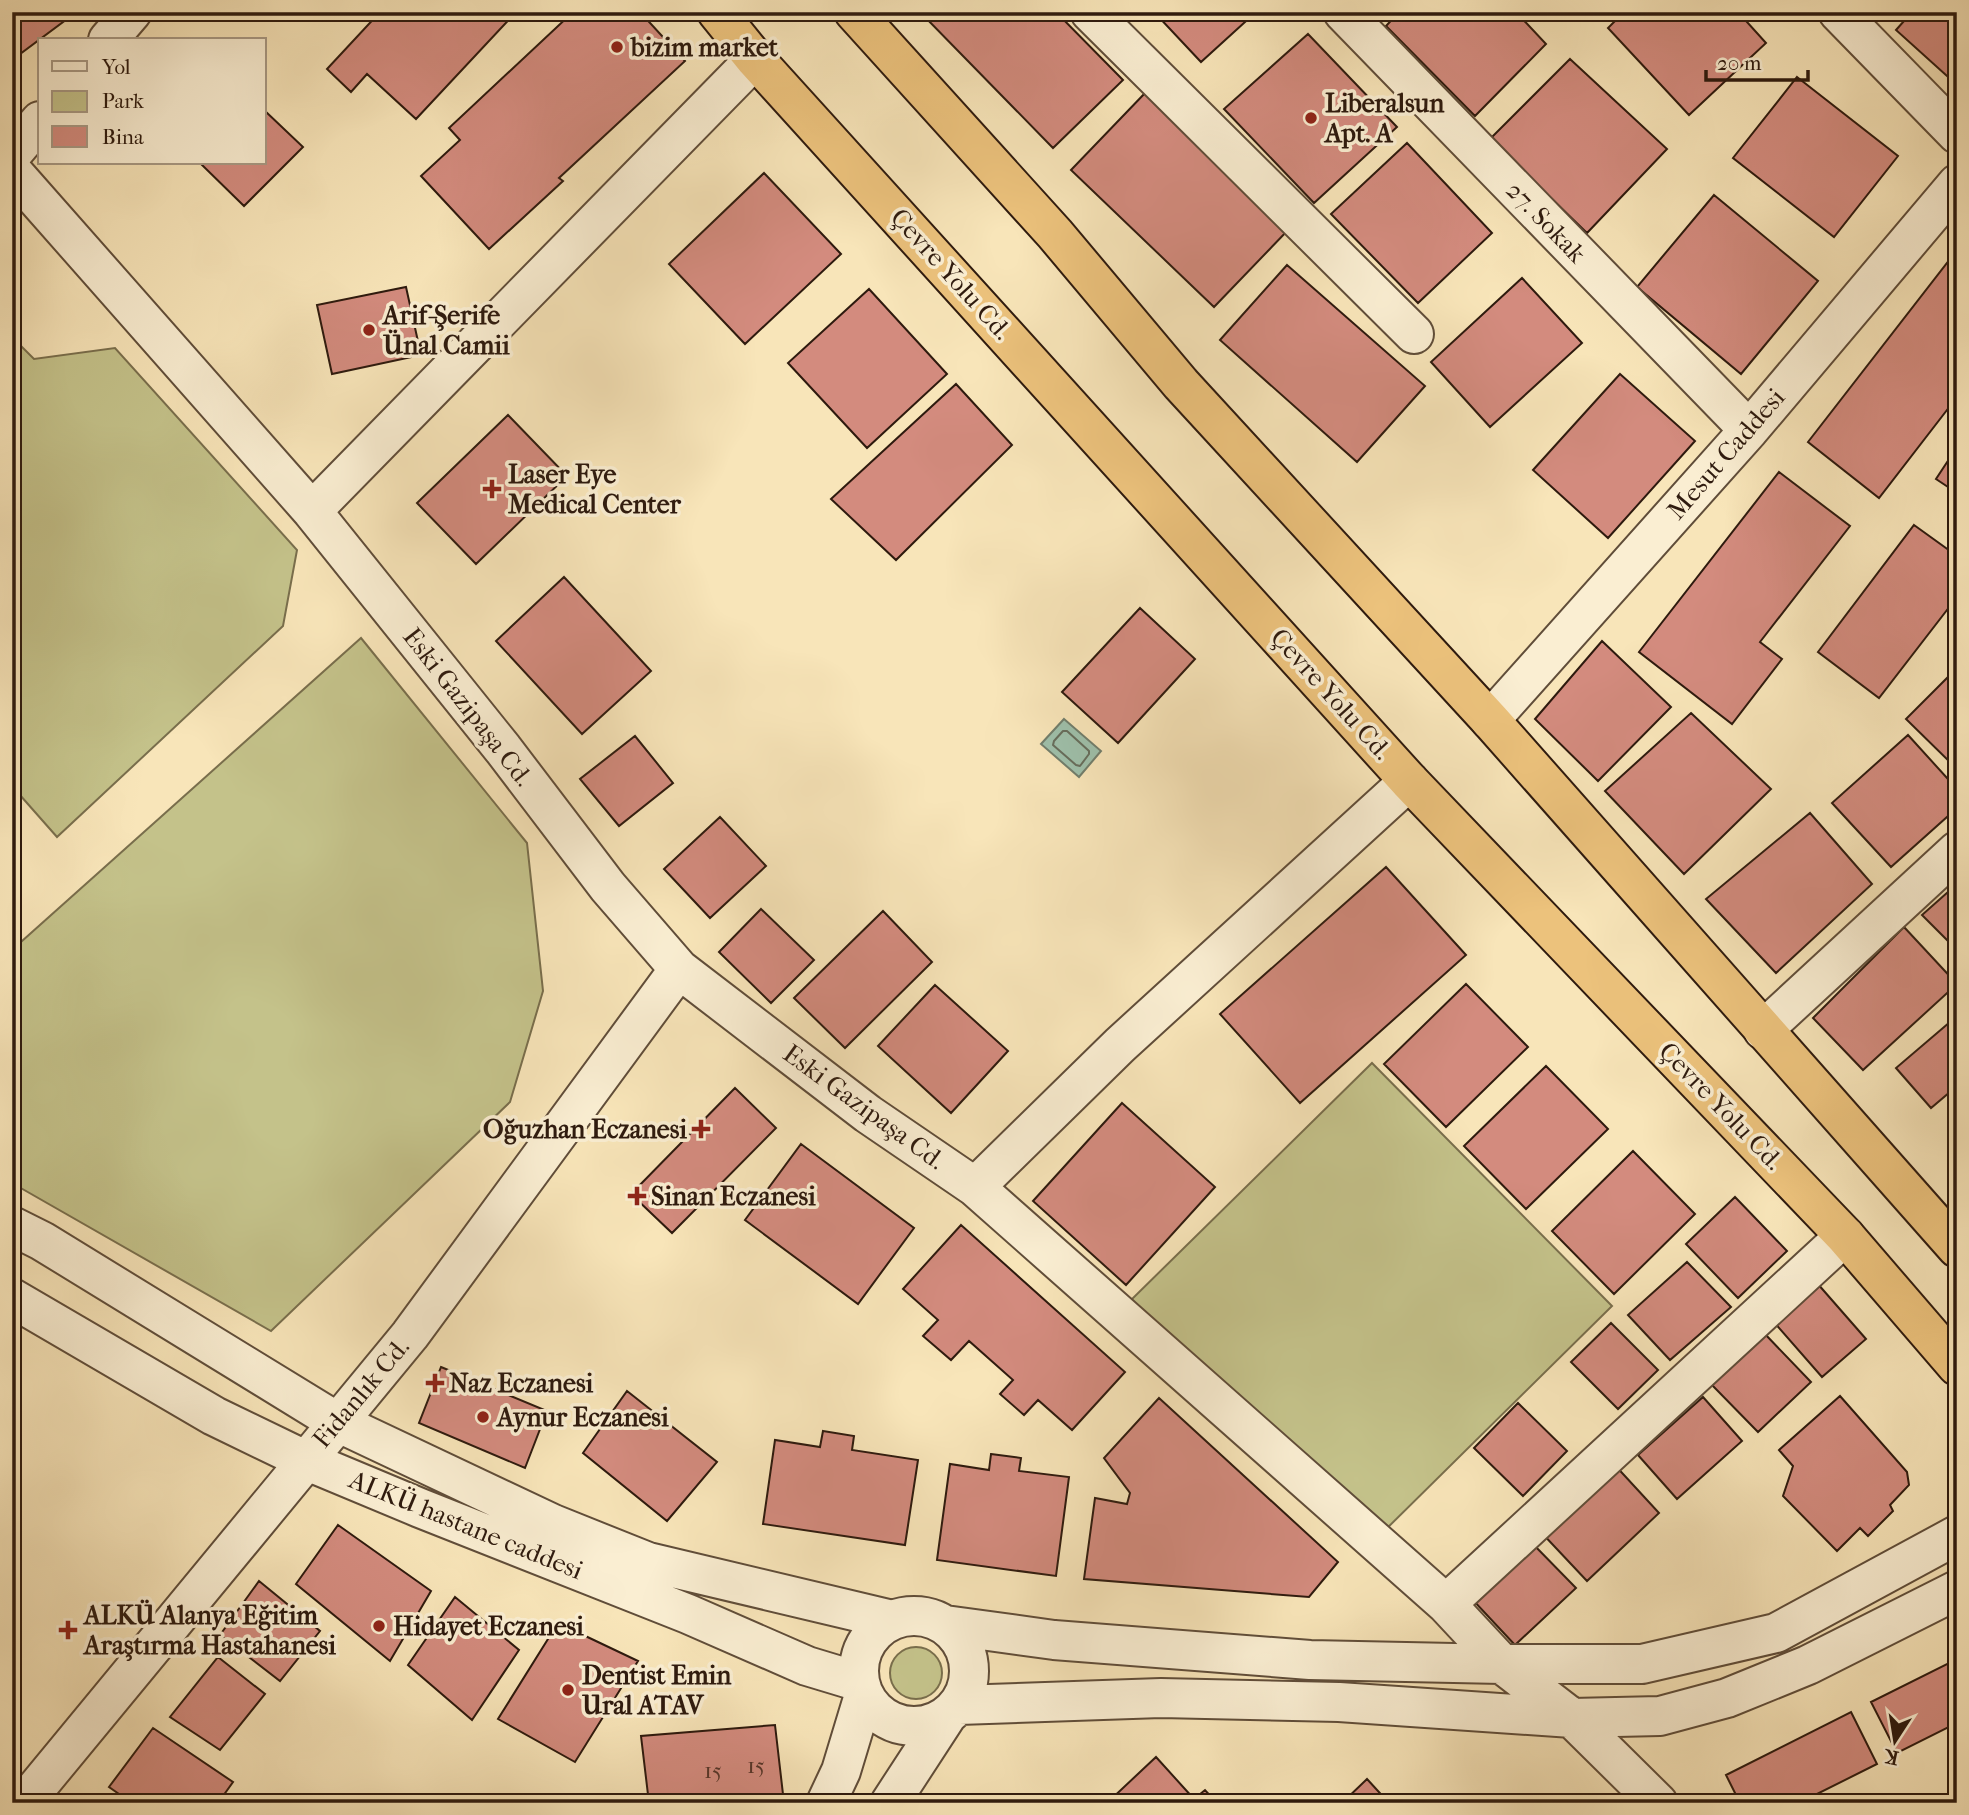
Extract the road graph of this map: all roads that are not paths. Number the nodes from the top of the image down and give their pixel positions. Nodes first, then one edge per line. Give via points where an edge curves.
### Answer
1 (132, 12) edge
2 (716, 12) edge
3 (854, 12) edge
4 (1090, 12) edge
5 (1343, 12) edge
6 (1838, 12) edge
7 (110, 38) edge
8 (755, 59) junction
9 (38, 123) edge
10 (1957, 134) edge
11 (12, 154) edge
12 (12, 170) edge
13 (1957, 184) edge
14 (1413, 334) dead end
15 (1749, 430) junction
16 (312, 510) junction
17 (1490, 720) junction
18 (1409, 780) junction
19 (1957, 851) edge
20 (679, 969) junction
21 (1763, 1030) junction
22 (975, 1187) junction
23 (12, 1226) edge
24 (1845, 1236) junction
25 (1957, 1248) edge
26 (12, 1298) edge
27 (1957, 1366) edge
28 (337, 1422) junction
29 (305, 1460) junction
30 (1957, 1535) edge
31 (1957, 1590) edge
32 (1446, 1604) junction
33 (892, 1620) junction
34 (945, 1625) junction
35 (1502, 1664) junction
36 (862, 1688) junction
37 (952, 1711) junction
38 (1572, 1718) junction
39 (24, 1803) edge
40 (826, 1803) edge
41 (890, 1803) edge
42 (1658, 1803) edge

1 - 7 street
2 - 8 highway, Çevre Yolu Cd.
3 - 17 highway via 1055,234 1181,384
4 - 14 street
5 - 15 street, 27. Sokak
6 - 10 street
8 - 16 street
8 - 18 highway, Çevre Yolu Cd.
9 - 11 street
12 - 16 street, Eski Gazipaşa Cd.
13 - 15 street, Mesut Caddesi
15 - 17 street, Mesut Caddesi
16 - 20 street, Eski Gazipaşa Cd. via 608,887
17 - 21 highway
18 - 22 street via 1121,1045
18 - 24 highway, Çevre Yolu Cd.
19 - 21 street
20 - 22 street, Eski Gazipaşa Cd. via 868,1114
20 - 28 street, Fidanlık Cd. via 410,1335
21 - 25 highway
22 - 32 street, Eski Gazipaşa Cd.
23 - 28 street
24 - 27 highway, Çevre Yolu Cd.
24 - 32 street
26 - 29 street, ALKÜ hastane caddesi via 214,1416
28 - 29 street, Fidanlık Cd.
28 - 33 street via 553,1524 648,1562
29 - 36 street, ALKÜ hastane caddesi
29 - 39 street, Fidanlık Cd.
30 - 35 street via 1776,1633 1642,1664
31 - 38 street via 1808,1665 1727,1699 1660,1716
32 - 35 street, Eski Gazipaşa Cd.
33 - 34 street via 910,1616
33 - 36 street via 876,1630 865,1645 859,1663
34 - 35 street via 1054,1640 1310,1660
34 - 37 street via 967,1653 970,1671 967,1689
35 - 38 street, Eski Gazipaşa Cd.
36 - 37 street via 882,1716 893,1722 920,1726
36 - 40 street via 841,1771
37 - 38 street via 1175,1698 1339,1702
37 - 41 street
38 - 42 street, Eski Gazipaşa Cd.

